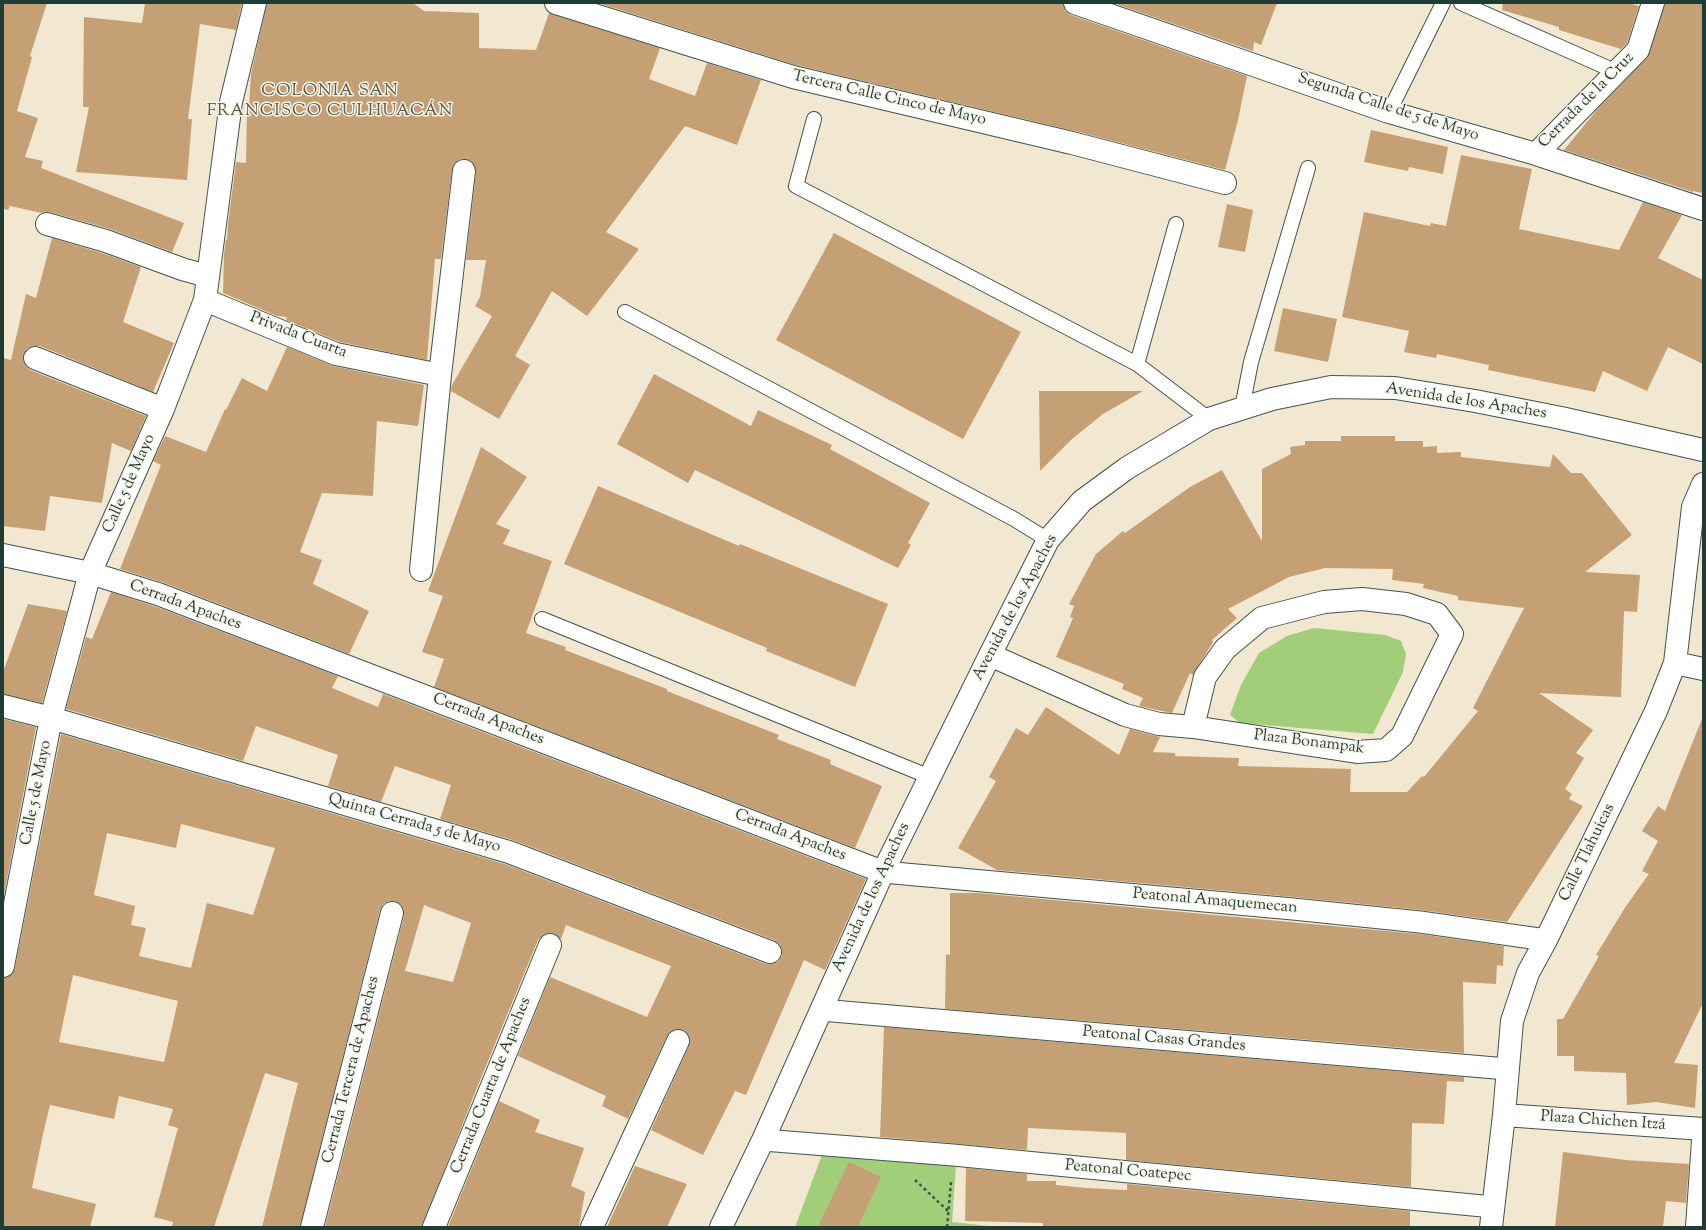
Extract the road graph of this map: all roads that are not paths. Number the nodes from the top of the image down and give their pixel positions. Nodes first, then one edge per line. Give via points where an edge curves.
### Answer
1 (255, 3) edge
2 (556, 3) edge
3 (1075, 3) edge
4 (1443, 3) edge
5 (1461, 3) edge
6 (1653, 3) edge
7 (1617, 72) junction
8 (1389, 112) junction
9 (814, 119) dead end
10 (1536, 154) junction
11 (1308, 168) dead end
12 (464, 171) dead end
13 (1225, 183) dead end
14 (1703, 208) edge
15 (47, 224) dead end
16 (1176, 224) dead end
17 (207, 276) junction
18 (205, 300) junction
19 (624, 312) dead end
20 (35, 358) dead end
21 (1137, 364) junction
22 (440, 375) junction
23 (1242, 408) junction
24 (163, 409) junction
25 (1209, 419) junction
26 (1703, 450) edge
27 (1703, 484) edge
28 (1048, 540) junction
29 (3, 555) edge
30 (421, 570) dead end
31 (90, 573) junction
32 (542, 619) dead end
33 (990, 655) junction
34 (1675, 663) junction
35 (1703, 669) edge
36 (3, 706) edge
37 (51, 718) junction
38 (1193, 727) junction
39 (930, 777) junction
40 (883, 872) junction
41 (392, 912) dead end
42 (1546, 940) junction
43 (550, 944) dead end
44 (770, 952) dead end
45 (3, 966) edge
46 (821, 1010) junction
47 (678, 1041) dead end
48 (1507, 1069) junction
49 (1504, 1115) junction
50 (1703, 1129) edge
51 (763, 1140) junction
52 (1703, 1140) edge
53 (1492, 1217) edge
54 (312, 1227) edge
55 (434, 1227) edge
56 (592, 1227) edge
57 (721, 1227) edge
58 (1697, 1227) edge

1 - 17 street, Calle 5 de Mayo via 231,102
2 - 13 street, Tercera Calle Cinco de Mayo via 793,77 1072,143
3 - 8 street, Segunda Calle de 5 de Mayo
4 - 8 lane
5 - 7 lane
6 - 7 street, Cerrada de la Cruz via 1638,50
7 - 10 street, Cerrada de la Cruz
8 - 10 street, Segunda Calle de 5 de Mayo
9 - 21 lane via 796,186
10 - 14 street, Segunda Calle de 5 de Mayo
11 - 23 lane via 1251,362
12 - 22 street
15 - 17 street via 106,241
16 - 21 lane
17 - 18 street, Calle 5 de Mayo
18 - 22 street, Privada Cuarta via 336,354
18 - 24 street, Calle 5 de Mayo
19 - 28 lane via 1014,519
20 - 24 street
21 - 25 lane
22 - 30 street
23 - 25 street, Avenida de los Apaches
23 - 26 street, Avenida de los Apaches via 1331,387 1395,388 1561,418
24 - 31 street, Calle 5 de Mayo
25 - 28 street, Avenida de los Apaches via 1127,468 1082,500
27 - 34 street, Calle Tlahuicas via 1693,507
28 - 33 street, Avenida de los Apaches
29 - 31 street, Cerrada Apaches
31 - 37 street, Calle 5 de Mayo
31 - 40 street, Cerrada Apaches via 158,594
32 - 39 lane
33 - 38 street, Plaza Bonampak via 1125,715 1159,724
33 - 39 street, Avenida de los Apaches
34 - 35 street
34 - 42 street, Calle Tlahuicas via 1656,711
36 - 37 street, Quinta Cerrada 5 de Mayo
37 - 44 street, Quinta Cerrada 5 de Mayo via 509,852
37 - 45 street, Calle 5 de Mayo
38 - 38 street, Plaza Bonampak via 1358,752 1386,750 1402,736 1452,634 1437,614 1406,604 1362,598 1324,602 1262,618 1225,649 1205,677
39 - 40 street, Avenida de los Apaches
40 - 42 street, Peatonal Amaquemecan via 1405,921
40 - 46 street, Avenida de los Apaches
41 - 54 street, Cerrada Tercera de Apaches
42 - 48 street, Calle Tlahuicas via 1528,973 1512,1020
43 - 55 street, Cerrada Cuarta de Apaches
46 - 48 street, Peatonal Casas Grandes
46 - 51 street, Avenida de los Apaches
47 - 56 street
48 - 49 street, Calle Tlahuicas
49 - 50 street, Plaza Chichen Itzá
49 - 53 street, Calle Tlahuicas
51 - 53 street, Peatonal Coatepec via 953,1155
51 - 57 street, Avenida de los Apaches
52 - 58 street

